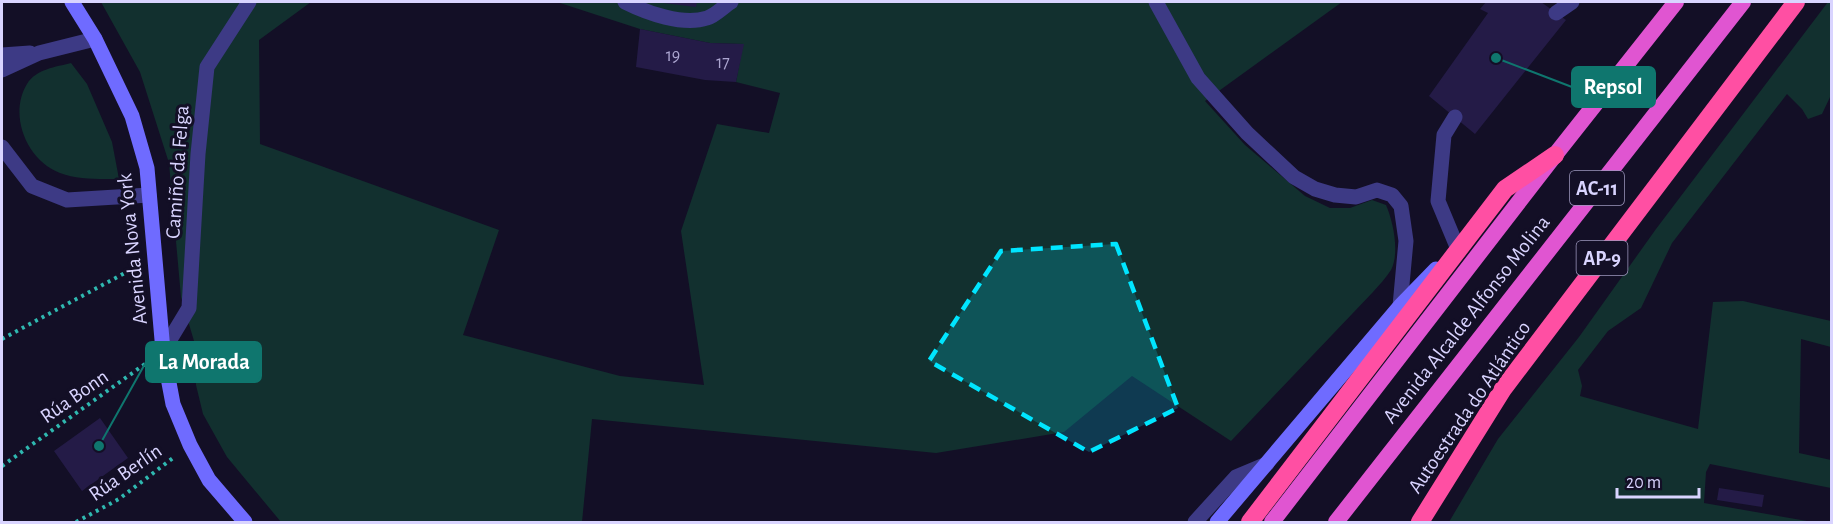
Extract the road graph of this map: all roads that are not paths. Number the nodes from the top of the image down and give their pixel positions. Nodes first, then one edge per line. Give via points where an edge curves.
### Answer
1 (72, 2) edge
2 (249, 2) edge
3 (625, 2) edge
4 (730, 2) edge
5 (1156, 2) edge
6 (1572, 2) edge
7 (1676, 2) edge
8 (1743, 2) edge
9 (1796, 2) edge
10 (1556, 13) dead end
11 (95, 39) junction
12 (39, 53) junction
13 (2, 55) edge
14 (2, 70) edge
15 (1455, 117) dead end
16 (2, 147) edge
17 (1555, 155) junction
18 (149, 195) junction
19 (1458, 249) junction
20 (1400, 306) junction
21 (163, 351) junction
22 (1267, 464) junction
23 (245, 522) edge
24 (1195, 522) edge
25 (1217, 522) edge
26 (1250, 522) edge
27 (1272, 522) edge
28 (1336, 522) edge
29 (1420, 522) edge

1 - 11 main road, Avenida Nova York
2 - 21 street, Camiño da Felga via 207,67 189,308
3 - 4 street via 677,21 708,18
5 - 20 street via 1198,78 1247,133 1294,177 1335,195 1356,197 1377,190 1392,195 1401,206 1406,241
6 - 10 street
7 - 17 highway, Avenida Alcalde Alfonso Molina / AC-11
8 - 28 highway, Avenida Alcalde Alfonso Molina / AC-11
9 - 29 highway, Autoestrada do Atlántico / AP-9 via 1503,389
11 - 12 street
11 - 18 main road, Avenida Nova York via 132,116 147,168
12 - 13 street
12 - 14 street
15 - 19 street via 1444,135 1438,201
16 - 18 street via 32,186 67,200
17 - 19 highway via 1505,189
17 - 27 highway, Avenida Alcalde Alfonso Molina / AC-11
18 - 21 main road, Avenida Nova York
19 - 20 main road
19 - 26 highway
20 - 22 main road
21 - 23 main road, Avenida Nova York via 172,404 190,445 209,480
22 - 24 street via 1236,477
22 - 25 main road

